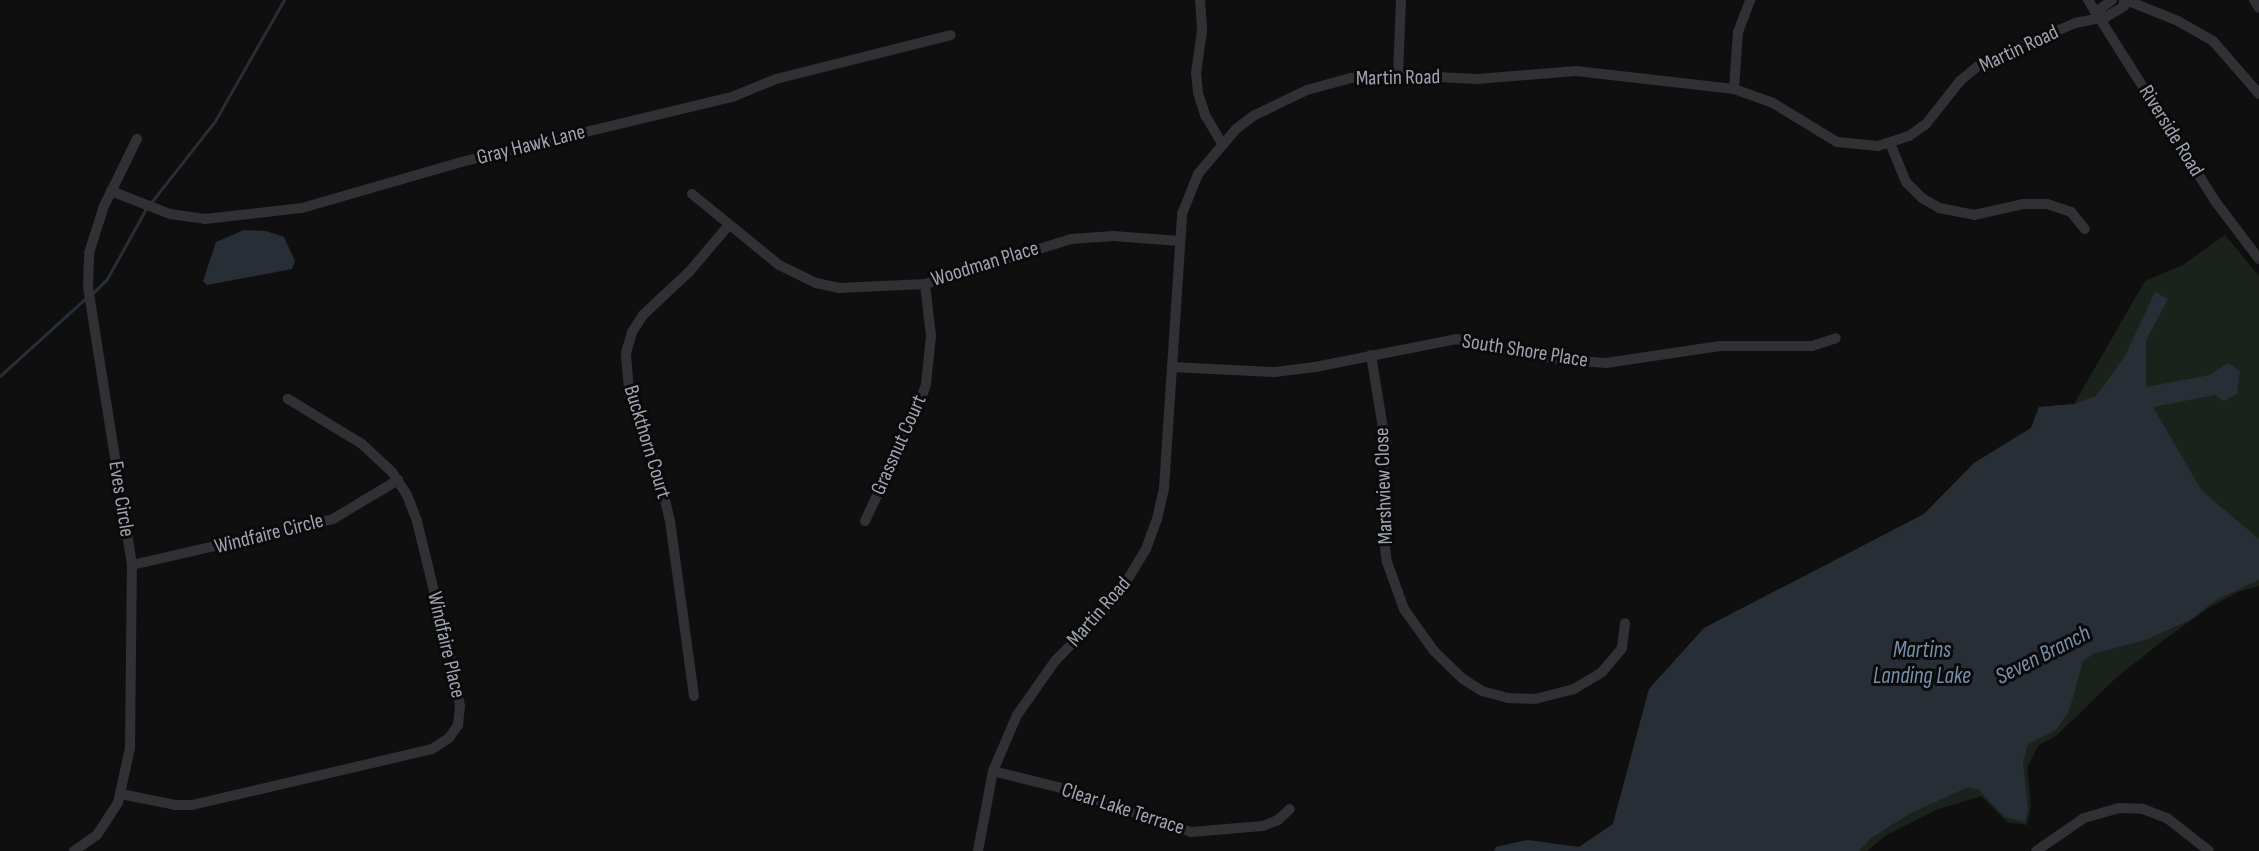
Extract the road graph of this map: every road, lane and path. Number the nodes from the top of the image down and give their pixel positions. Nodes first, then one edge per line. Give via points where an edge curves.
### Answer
1 (1200, 0) edge
2 (1401, 0) edge
3 (1750, 0) edge
4 (2088, 0) edge
5 (2112, 0) edge
6 (2125, 0) edge
7 (2254, 0) edge
8 (2259, 8) edge
9 (2098, 17) junction
10 (951, 35) dead end
11 (1398, 75) junction
12 (1734, 89) junction
13 (2259, 94) edge
14 (137, 139) dead end
15 (1222, 143) junction
16 (1890, 143) junction
17 (111, 191) junction
18 (692, 194) dead end
19 (729, 225) junction
20 (2085, 229) dead end
21 (1180, 241) junction
22 (2259, 259) edge
23 (925, 284) junction
24 (1836, 338) dead end
25 (1371, 355) junction
26 (1172, 367) junction
27 (288, 399) dead end
28 (397, 480) junction
29 (865, 521) dead end
30 (132, 565) junction
31 (1625, 623) dead end
32 (694, 696) dead end
33 (993, 771) junction
34 (121, 794) junction
35 (1290, 809) dead end
36 (74, 851) edge
37 (978, 851) edge
38 (2036, 851) edge
39 (2209, 851) edge

1 - 15 street via 1198,93
2 - 11 street
3 - 12 street via 1738,32
4 - 9 street, Riverside Road
5 - 9 street
6 - 9 street, Martin Road via 2113,13
6 - 13 street via 2213,41
7 - 8 street
9 - 16 street, Martin Road via 1980,64 1926,124
9 - 22 street, Riverside Road via 2216,201
10 - 17 street, Gray Hawk Lane via 776,79 732,97 461,162 302,208 205,219 170,214
11 - 12 street, Martin Road via 1477,79 1576,71
11 - 15 street, Martin Road via 1351,78 1307,90 1253,116
12 - 16 street, Martin Road via 1773,103 1838,142
14 - 17 street, Eves Circle
15 - 21 street, Martin Road via 1189,191
16 - 20 street via 1906,182 1939,208 1974,215 2023,204 2047,204 2071,212
17 - 30 street, Eves Circle via 89,253 88,288
18 - 19 street, Woodman Place
19 - 23 street, Woodman Place via 779,265 816,283 839,288
19 - 32 street, Buckthorn Court via 689,272 643,315 626,353 629,390 670,520
21 - 23 street, Woodman Place via 1113,236 1070,239
21 - 26 street, Martin Road
23 - 29 street, Grassnut Court via 931,336 926,384
24 - 25 street, South Shore Place via 1812,345 1720,346 1606,363 1555,359 1456,339
25 - 26 street, South Shore Place via 1275,372
25 - 31 street, Marshview Close via 1384,434 1387,562 1404,609 1434,652 1482,691 1535,699 1574,689 1602,672 1622,648
26 - 33 street, Martin Road via 1164,488 1146,549 1115,600 1030,693 1007,733
27 - 28 street, Windfaire Place via 362,444
28 - 30 street, Windfaire Circle via 333,519
28 - 34 street, Windfaire Place via 417,521 455,681 460,706 458,725 449,738 432,749 192,805
30 - 34 street, Eves Circle via 130,748
33 - 35 street, Clear Lake Terrace via 1065,789 1191,832 1263,827
33 - 37 street, Martin Road
34 - 36 street, Eves Circle via 97,835
38 - 39 street via 2084,818 2119,808 2167,817

